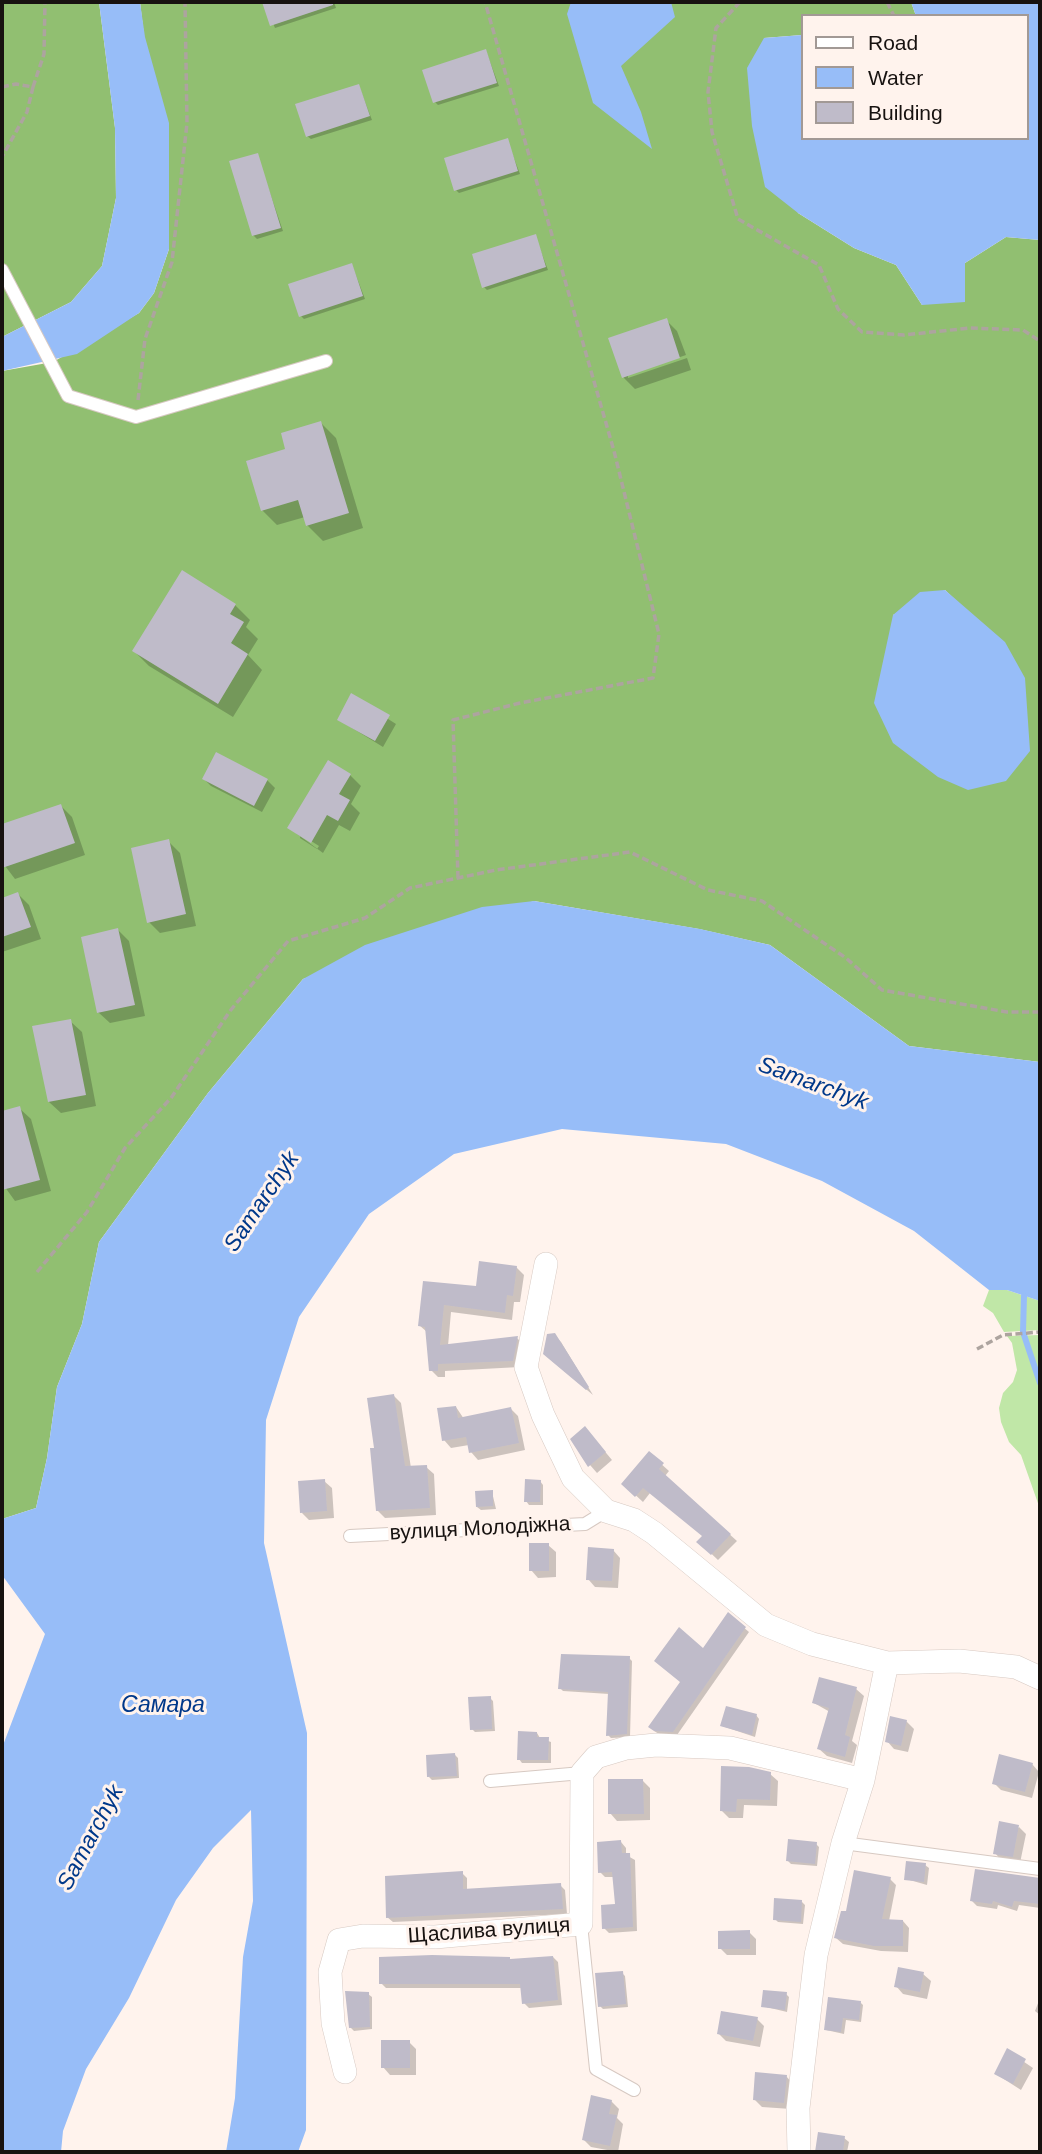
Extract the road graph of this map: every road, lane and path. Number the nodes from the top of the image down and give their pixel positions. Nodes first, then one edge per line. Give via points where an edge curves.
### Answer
1 (45, 2) edge
2 (185, 2) edge
3 (485, 2) edge
4 (740, 2) edge
5 (2, 87) edge
6 (33, 87) junction
7 (2, 157) edge
8 (2, 270) edge
9 (1040, 341) edge
10 (326, 361) dead end
11 (136, 417) junction
12 (458, 878) junction
13 (1040, 1012) edge
14 (547, 1264) dead end
15 (37, 1272) dead end
16 (1040, 1332) edge
17 (977, 1349) dead end
18 (607, 1511) junction
19 (350, 1536) dead end
20 (887, 1662) junction
21 (1040, 1678) edge
22 (582, 1773) junction
23 (490, 1780) dead end
24 (863, 1780) junction
25 (843, 1843) junction
26 (1040, 1868) edge
27 (581, 1924) junction
28 (345, 2072) dead end
29 (634, 2090) dead end
30 (799, 2152) edge

1 - 6 path via 44,54
2 - 11 path via 187,123 173,262 145,339
3 - 12 path via 614,451 659,634 653,678 453,720
4 - 9 path via 716,28 708,92 712,132 738,219 819,265 838,309 862,332 904,335 970,328 1023,330
5 - 6 path
6 - 7 path via 27,112
8 - 11 lane via 68,396
10 - 11 lane
12 - 13 path via 630,852 708,890 762,901 846,958 882,990 1007,1012
12 - 15 path via 410,888 365,918 288,941 230,1012 171,1098 125,1148 87,1212
14 - 18 street, вулиця Молодіжна via 526,1367 542,1415 573,1478
16 - 17 path via 1003,1335
18 - 19 lane, вулиця Молодіжна via 585,1524
18 - 20 street, вулиця Молодіжна via 654,1533 766,1625 847,1654
20 - 21 street, вулиця Молодіжна via 959,1661 1016,1667
20 - 24 street
22 - 23 lane
22 - 24 street via 596,1757 656,1745 730,1748
22 - 27 street, Щаслива вулиця
24 - 25 street
25 - 26 lane
25 - 30 street via 816,1955 798,2108
27 - 28 street, Щаслива вулиця via 339,1940 330,1972 333,2023
27 - 29 lane via 596,2069

